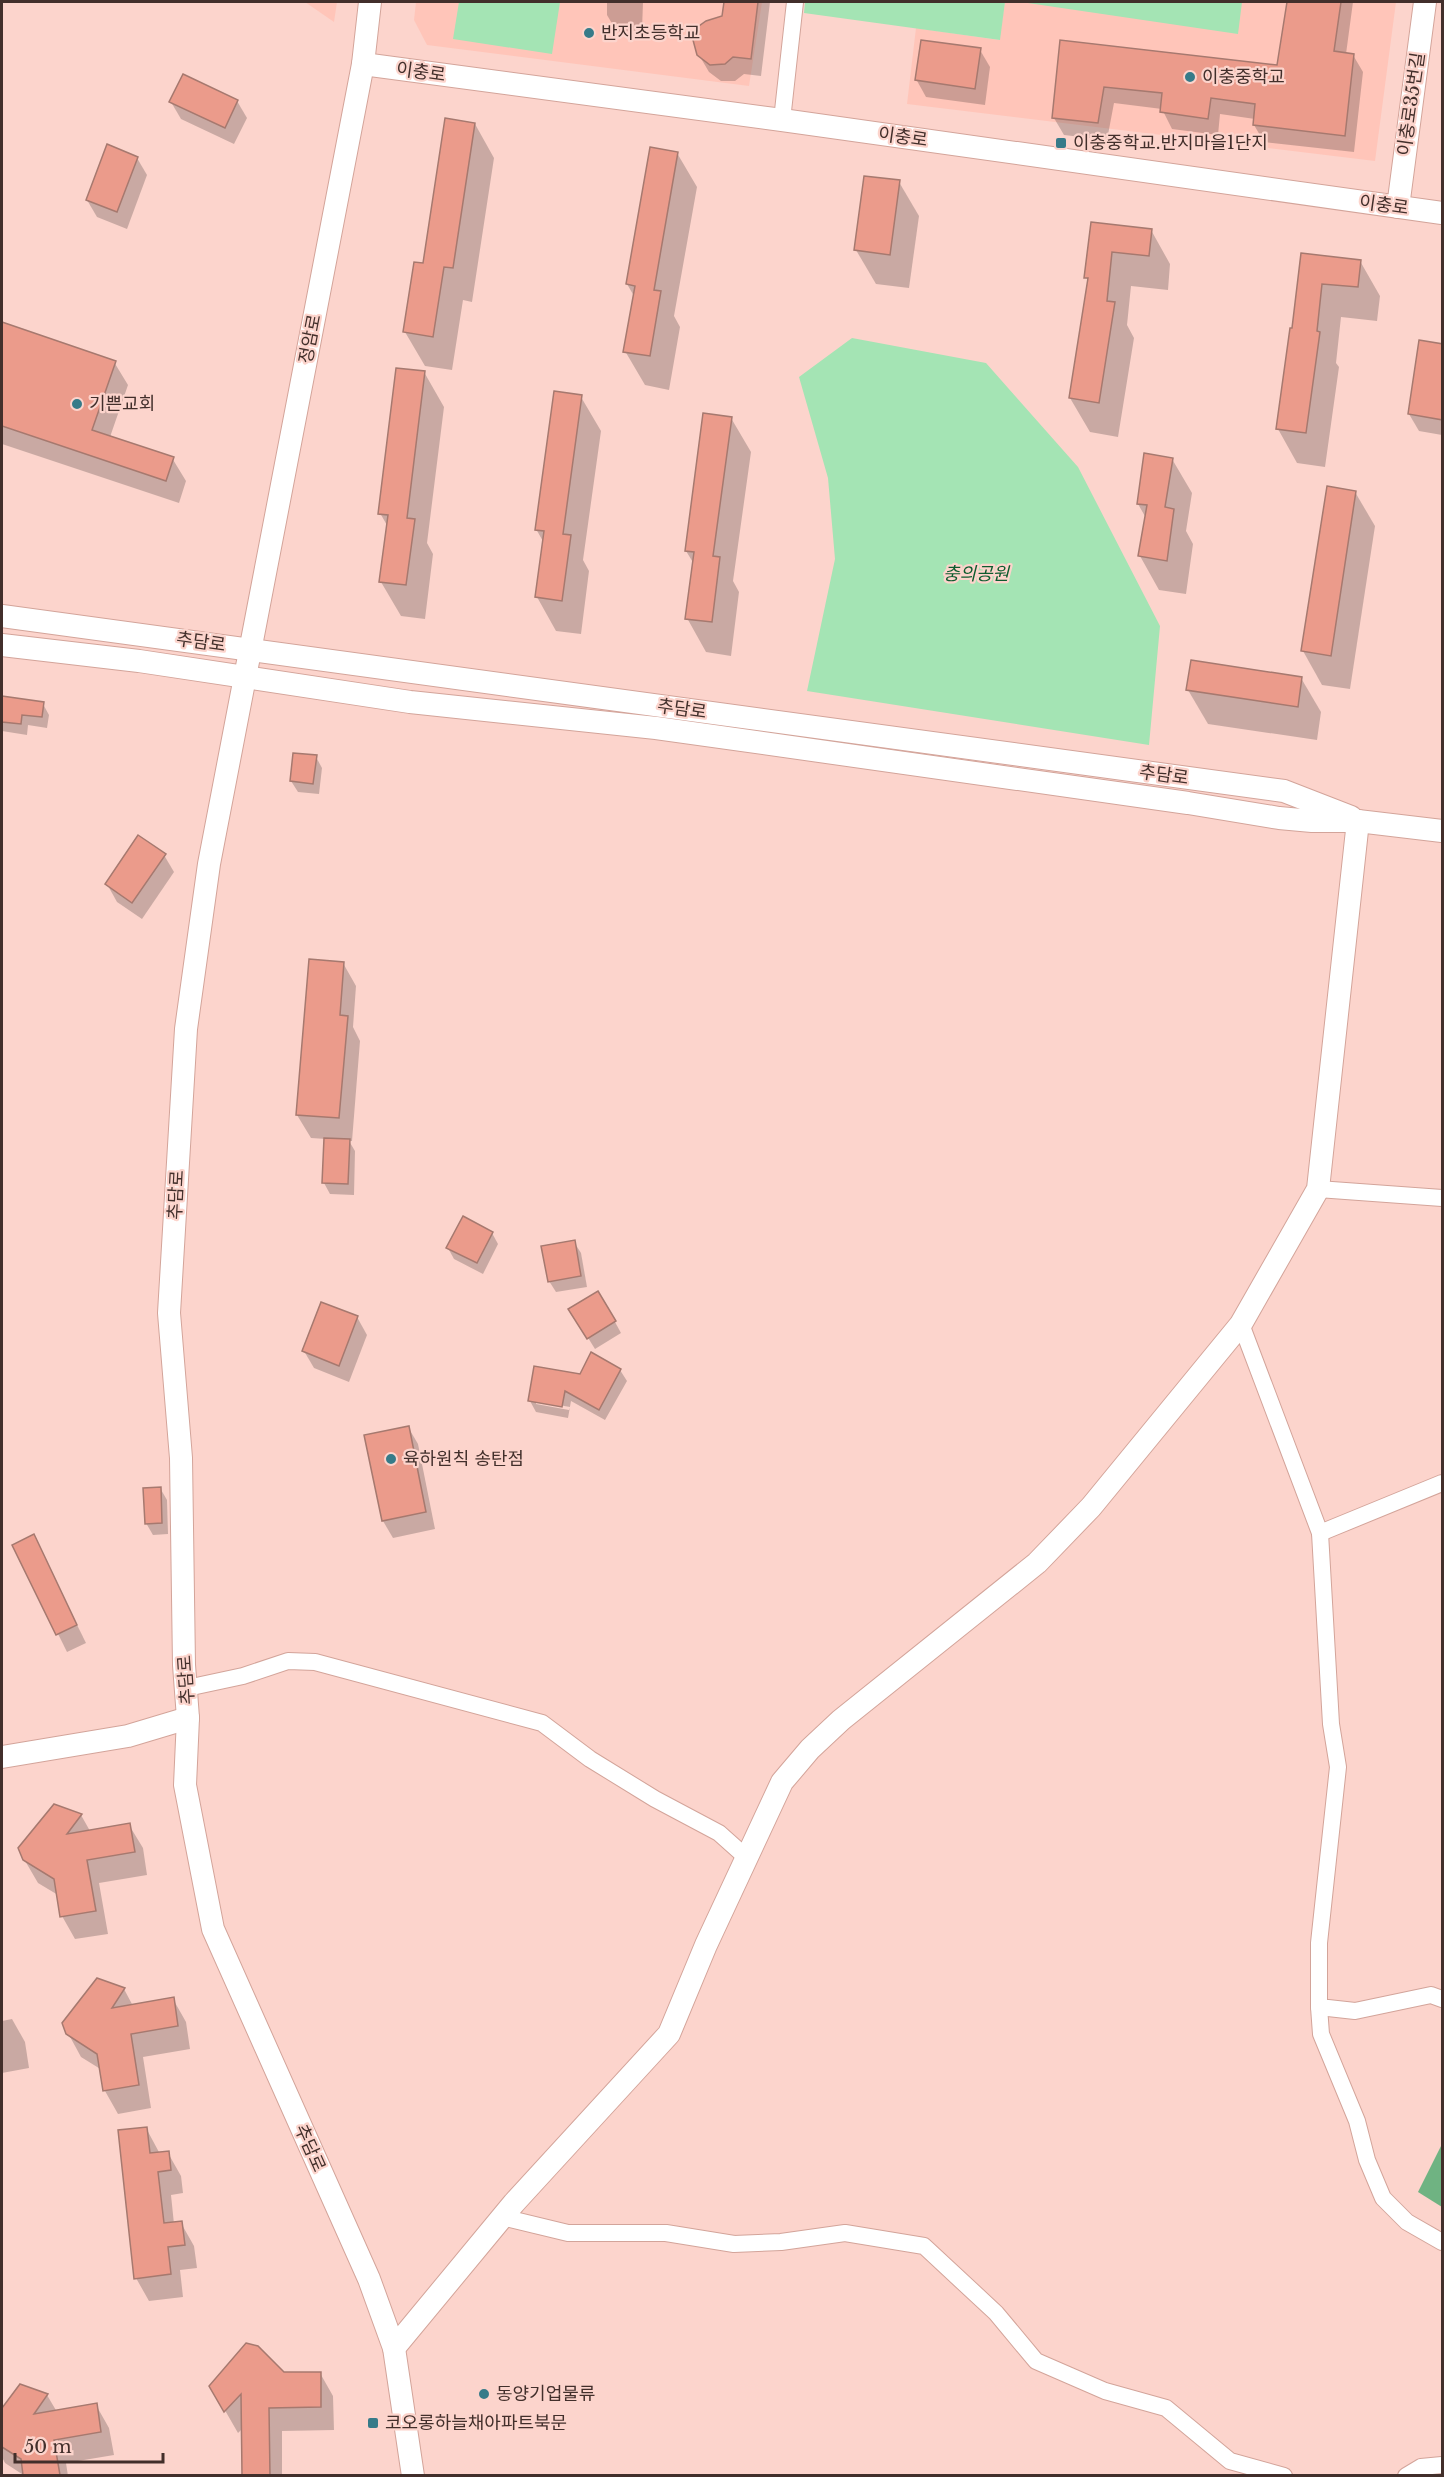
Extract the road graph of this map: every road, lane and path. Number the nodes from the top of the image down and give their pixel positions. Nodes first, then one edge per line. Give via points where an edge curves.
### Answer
1 (370, 2) edge
2 (795, 2) edge
3 (1425, 2) edge
4 (363, 64) junction
5 (782, 120) junction
6 (1398, 207) junction
7 (1443, 213) edge
8 (2, 616) edge
9 (2, 645) edge
10 (249, 649) junction
11 (244, 676) junction
12 (1358, 820) junction
13 (1443, 831) edge
14 (1318, 1189) junction
15 (1443, 1198) edge
16 (1241, 1324) junction
17 (1443, 1483) edge
18 (1320, 1533) junction
19 (187, 1688) junction
20 (188, 1718) junction
21 (2, 1757) edge
22 (747, 1858) junction
23 (1443, 2000) edge
24 (1319, 2007) junction
25 (502, 2217) junction
26 (1443, 2242) edge
27 (394, 2348) junction
28 (1443, 2465) edge
29 (412, 2475) edge
30 (1284, 2475) edge
31 (1406, 2475) edge

1 - 4 street, 정암로
2 - 5 street
3 - 6 street, 이충로35번길
4 - 5 street, 이충로
4 - 10 street, 정암로
5 - 6 street, 이충로
6 - 7 street, 이충로
8 - 10 street, 추담로
9 - 11 street, 추담로
10 - 11 street, 정암로
10 - 12 street, 추담로 via 1284,791
11 - 12 street, 추담로 via 410,702 656,728 1280,818
11 - 19 street, 추담로 via 209,864 186,1029 169,1314 181,1458
12 - 13 street, 추담로
12 - 14 street
14 - 15 street
14 - 16 street
16 - 18 street
16 - 22 street via 1092,1507 1037,1563 810,1749 782,1782
17 - 18 street
18 - 24 street via 1331,1724 1338,1767 1319,1943
19 - 20 street, 추담로
19 - 22 street via 288,1661 315,1662 542,1723 590,1759 719,1833
20 - 21 street, 추담로 via 128,1736
20 - 27 street, 추담로 via 185,1785 213,1929 369,2279
22 - 25 street via 669,2034
23 - 24 street via 1431,1995 1355,2011
24 - 26 street via 1322,2034 1383,2198 1407,2222
25 - 27 street
25 - 30 street via 568,2233 666,2233 734,2244 845,2233 924,2246 996,2313 1036,2361 1105,2391 1166,2408 1230,2461
27 - 29 street, 추담로
28 - 31 street via 1421,2467

